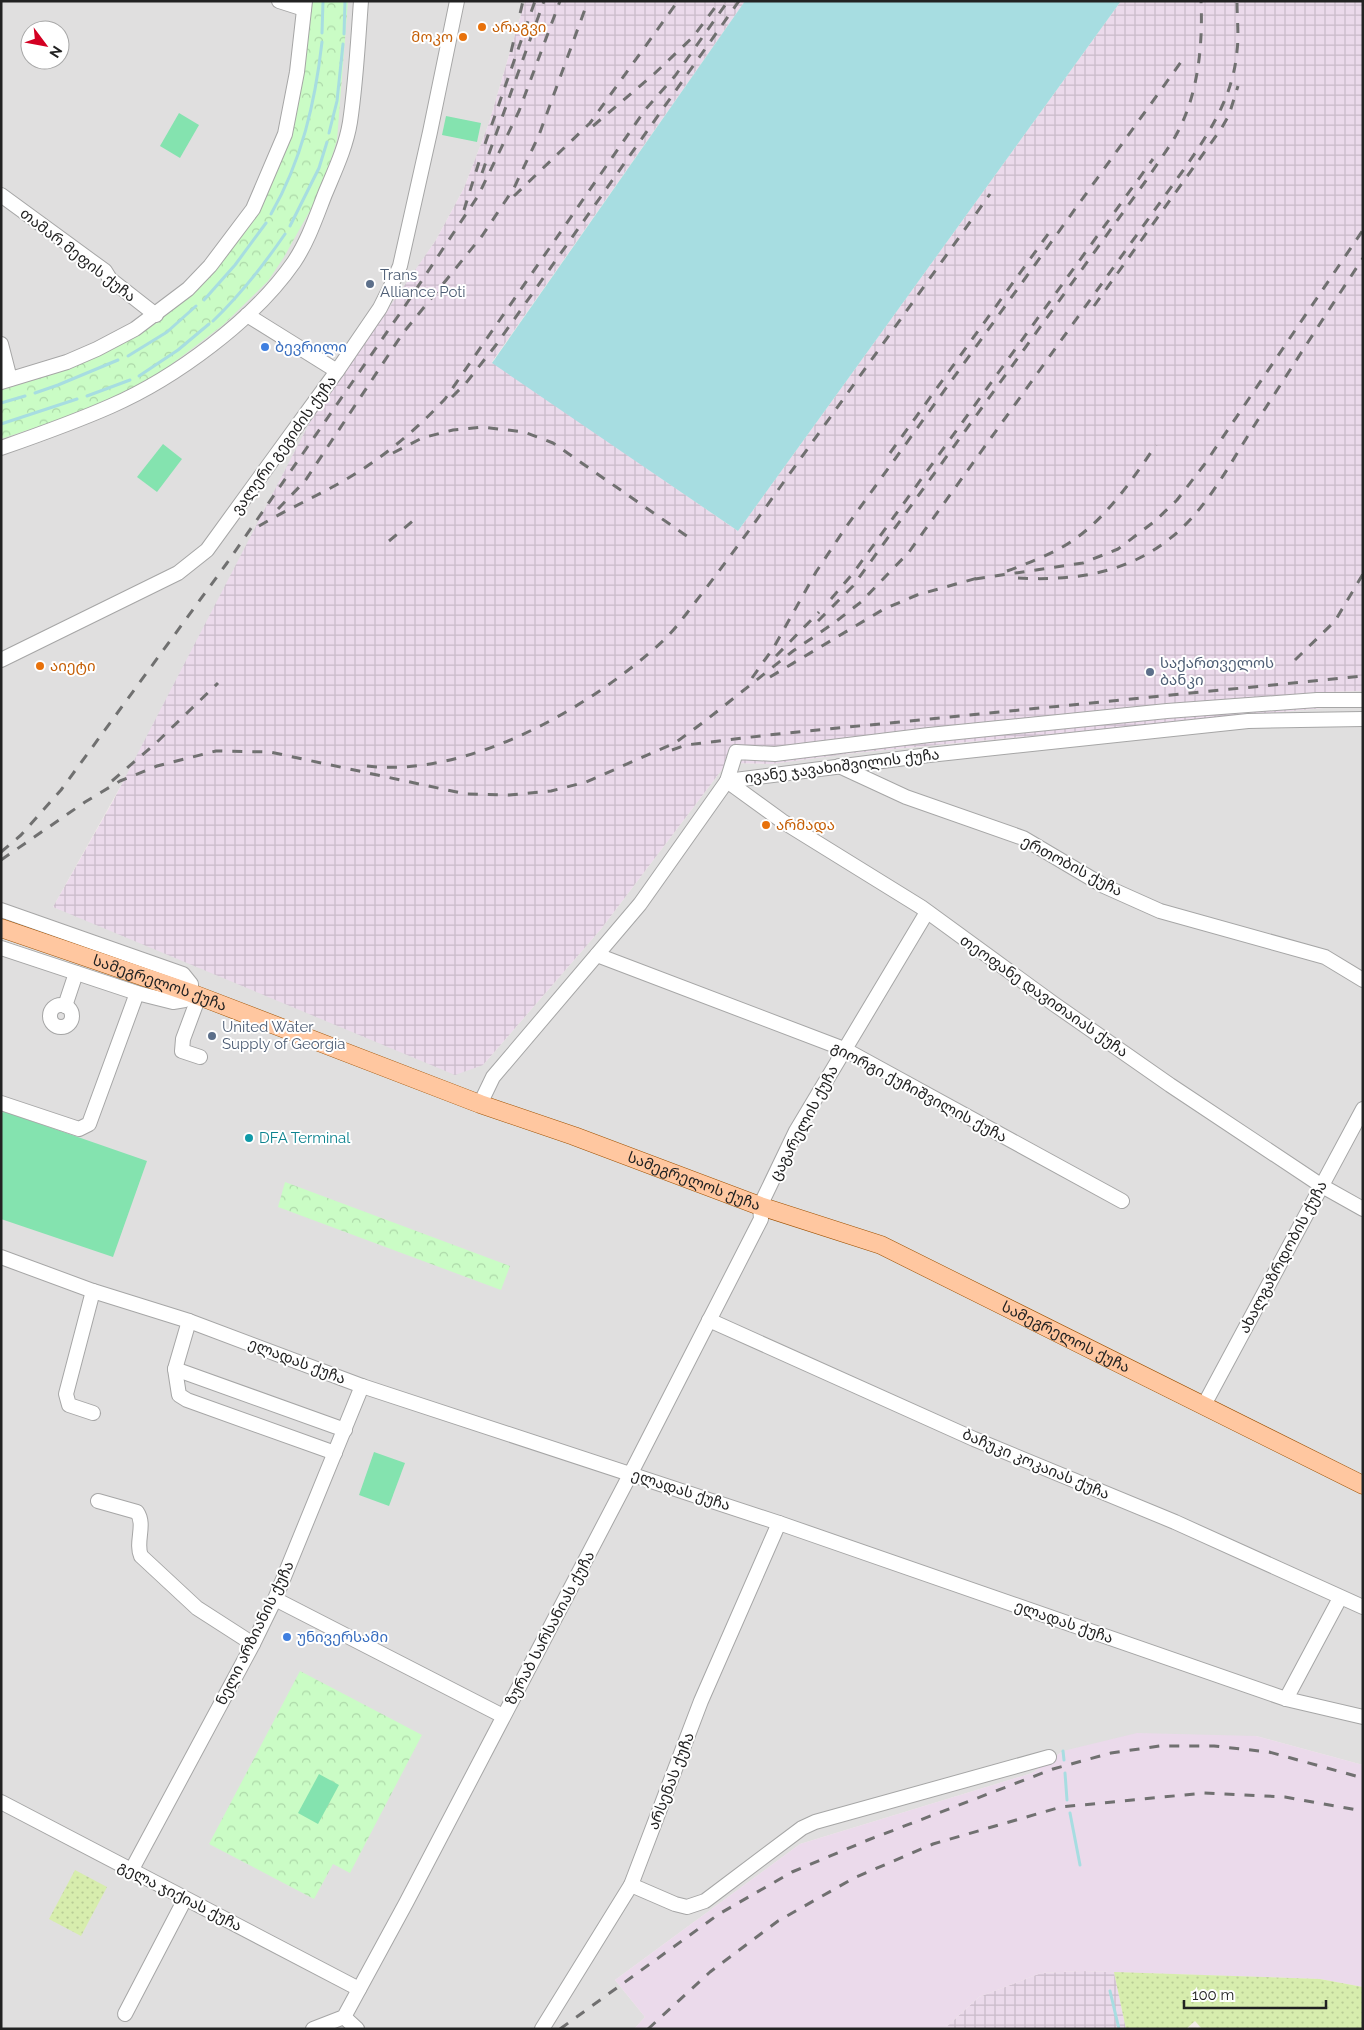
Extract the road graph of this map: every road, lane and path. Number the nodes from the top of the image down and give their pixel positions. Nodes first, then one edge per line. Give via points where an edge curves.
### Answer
1 (279, 1) edge
2 (361, 1) edge
3 (457, 1) edge
4 (305, 5) edge
5 (1, 195) edge
6 (156, 315) junction
7 (247, 316) junction
8 (1, 344) edge
9 (337, 371) junction
10 (6, 380) edge
11 (1, 448) edge
12 (1, 660) edge
13 (1363, 700) edge
14 (1363, 719) edge
15 (838, 765) junction
16 (727, 781) junction
17 (1, 910) edge
18 (927, 912) junction
19 (1, 928) edge
20 (1, 948) edge
21 (597, 955) junction
22 (76, 973) junction
23 (1363, 980) edge
24 (137, 993) junction
25 (195, 994) junction
26 (65, 1006) dead end
27 (844, 1049) junction
28 (200, 1058) dead end
29 (1, 1103) edge
30 (480, 1104) junction
31 (1363, 1109) edge
32 (1322, 1186) junction
33 (1122, 1201) dead end
34 (760, 1206) junction
35 (1363, 1209) edge
36 (1, 1257) edge
37 (93, 1290) junction
38 (710, 1320) junction
39 (189, 1321) junction
40 (174, 1369) junction
41 (362, 1386) junction
42 (1204, 1405) junction
43 (94, 1413) dead end
44 (345, 1430) junction
45 (335, 1453) junction
46 (631, 1473) junction
47 (1363, 1485) edge
48 (98, 1500) dead end
49 (779, 1522) junction
50 (1340, 1598) junction
51 (275, 1599) junction
52 (1363, 1607) edge
53 (253, 1644) junction
54 (1286, 1699) junction
55 (503, 1716) junction
56 (1363, 1717) edge
57 (1049, 1758) dead end
58 (1, 1802) edge
59 (131, 1871) junction
60 (631, 1885) junction
61 (185, 1899) junction
62 (359, 1989) junction
63 (125, 2014) dead end
64 (344, 2016) junction
65 (313, 2029) edge
66 (357, 2029) edge
67 (542, 2029) edge

1 - 4 street
2 - 7 street via 350,122 343,148 313,224 294,261
3 - 9 street, ვალერი გეგიძის ქუჩა via 400,266 380,308
4 - 6 street via 285,134 253,209 210,266
5 - 6 street, თამარ მეფის ქუჩა via 104,271
6 - 10 street via 97,350
7 - 9 street
7 - 11 street via 219,339 141,391 112,406
8 - 10 street
9 - 12 street, ვალერი გეგიძის ქუჩა via 207,550 194,562 178,573
13 - 16 street via 1317,700 1167,711 775,754 736,752
14 - 15 street, ივანე ჯავახიშვილის ქუჩა via 1248,721
15 - 16 street, ივანე ჯავახიშვილის ქუჩა
15 - 23 street, ერთობის ქუჩა via 906,797 1023,838 1104,886 1160,912 1325,957
16 - 18 street, თეოფანე დავითაიას ქუჩა via 782,821
16 - 21 street, ივანე ჯავახიშვილის ქუჩა via 640,904
17 - 25 street via 183,974
18 - 27 street, ცაგარელის ქუჩა
18 - 32 street, თეოფანე დავითაიას ქუჩა via 1061,1009
19 - 25 main road, სამეგრელოს ქუჩა
20 - 22 street
21 - 27 street, გიორგი ქუჩიშვილის ქუჩა
21 - 30 street, ივანე ჯავახიშვილის ქუჩა via 493,1077
22 - 24 street
22 - 26 street
24 - 25 street via 177,1003
24 - 29 street via 89,1124 79,1129
25 - 28 street via 182,1051
25 - 30 main road, სამეგრელოს ქუჩა
27 - 33 street, გიორგი ქუჩიშვილის ქუჩა
27 - 34 street, ცაგარელის ქუჩა via 796,1131
30 - 34 main road, სამეგრელოს ქუჩა
31 - 32 street, ახალგაზრდობის ქუჩა
32 - 35 street, თეოფანე დავითაიას ქუჩა
32 - 42 street, ახალგაზრდობის ქუჩა
34 - 38 street, ზურაბ სარსანიას ქუჩა via 761,1219
34 - 42 main road, სამეგრელოს ქუჩა via 881,1245
36 - 37 street, ელადას ქუჩა
37 - 39 street, ელადას ქუჩა
37 - 43 street via 66,1394 69,1405
38 - 46 street, ზურაბ სარსანიას ქუჩა
38 - 50 street, ბაჩუკი კოკაიას ქუჩა via 974,1439 1175,1522
39 - 40 street
39 - 41 street, ელადას ქუჩა
40 - 44 street
40 - 45 street via 179,1395 187,1400
41 - 44 street, ნელი არზიანის ქუჩა
41 - 46 street, ელადას ქუჩა
42 - 47 main road, სამეგრელოს ქუჩა
44 - 45 street, ნელი არზიანის ქუჩა
45 - 51 street, ნელი არზიანის ქუჩა
46 - 49 street, ელადას ქუჩა
46 - 55 street, ზურაბ სარსანიას ქუჩა
48 - 53 street via 137,1512 141,1523 138,1549 141,1556 196,1608
49 - 54 street, ელადას ქუჩა
49 - 60 street, არსენას ქუჩა via 701,1701
50 - 52 street, ბაჩუკი კოკაიას ქუჩა
50 - 54 street
51 - 53 street, ნელი არზიანის ქუჩა
51 - 55 street
53 - 59 street, ნელი არზიანის ქუჩა
54 - 56 street, ელადას ქუჩა
55 - 62 street, ზურაბ სარსანიას ქუჩა
57 - 60 street via 816,1822 802,1828 705,1900 687,1906
58 - 59 street, გელა ჯიქიას ქუჩა
59 - 61 street, გელა ჯიქიას ქუჩა
60 - 67 street, არსენას ქუჩა
61 - 62 street, გელა ჯიქიას ქუჩა
61 - 63 street
62 - 64 street, ზურაბ სარსანიას ქუჩა
64 - 65 street
64 - 66 street

